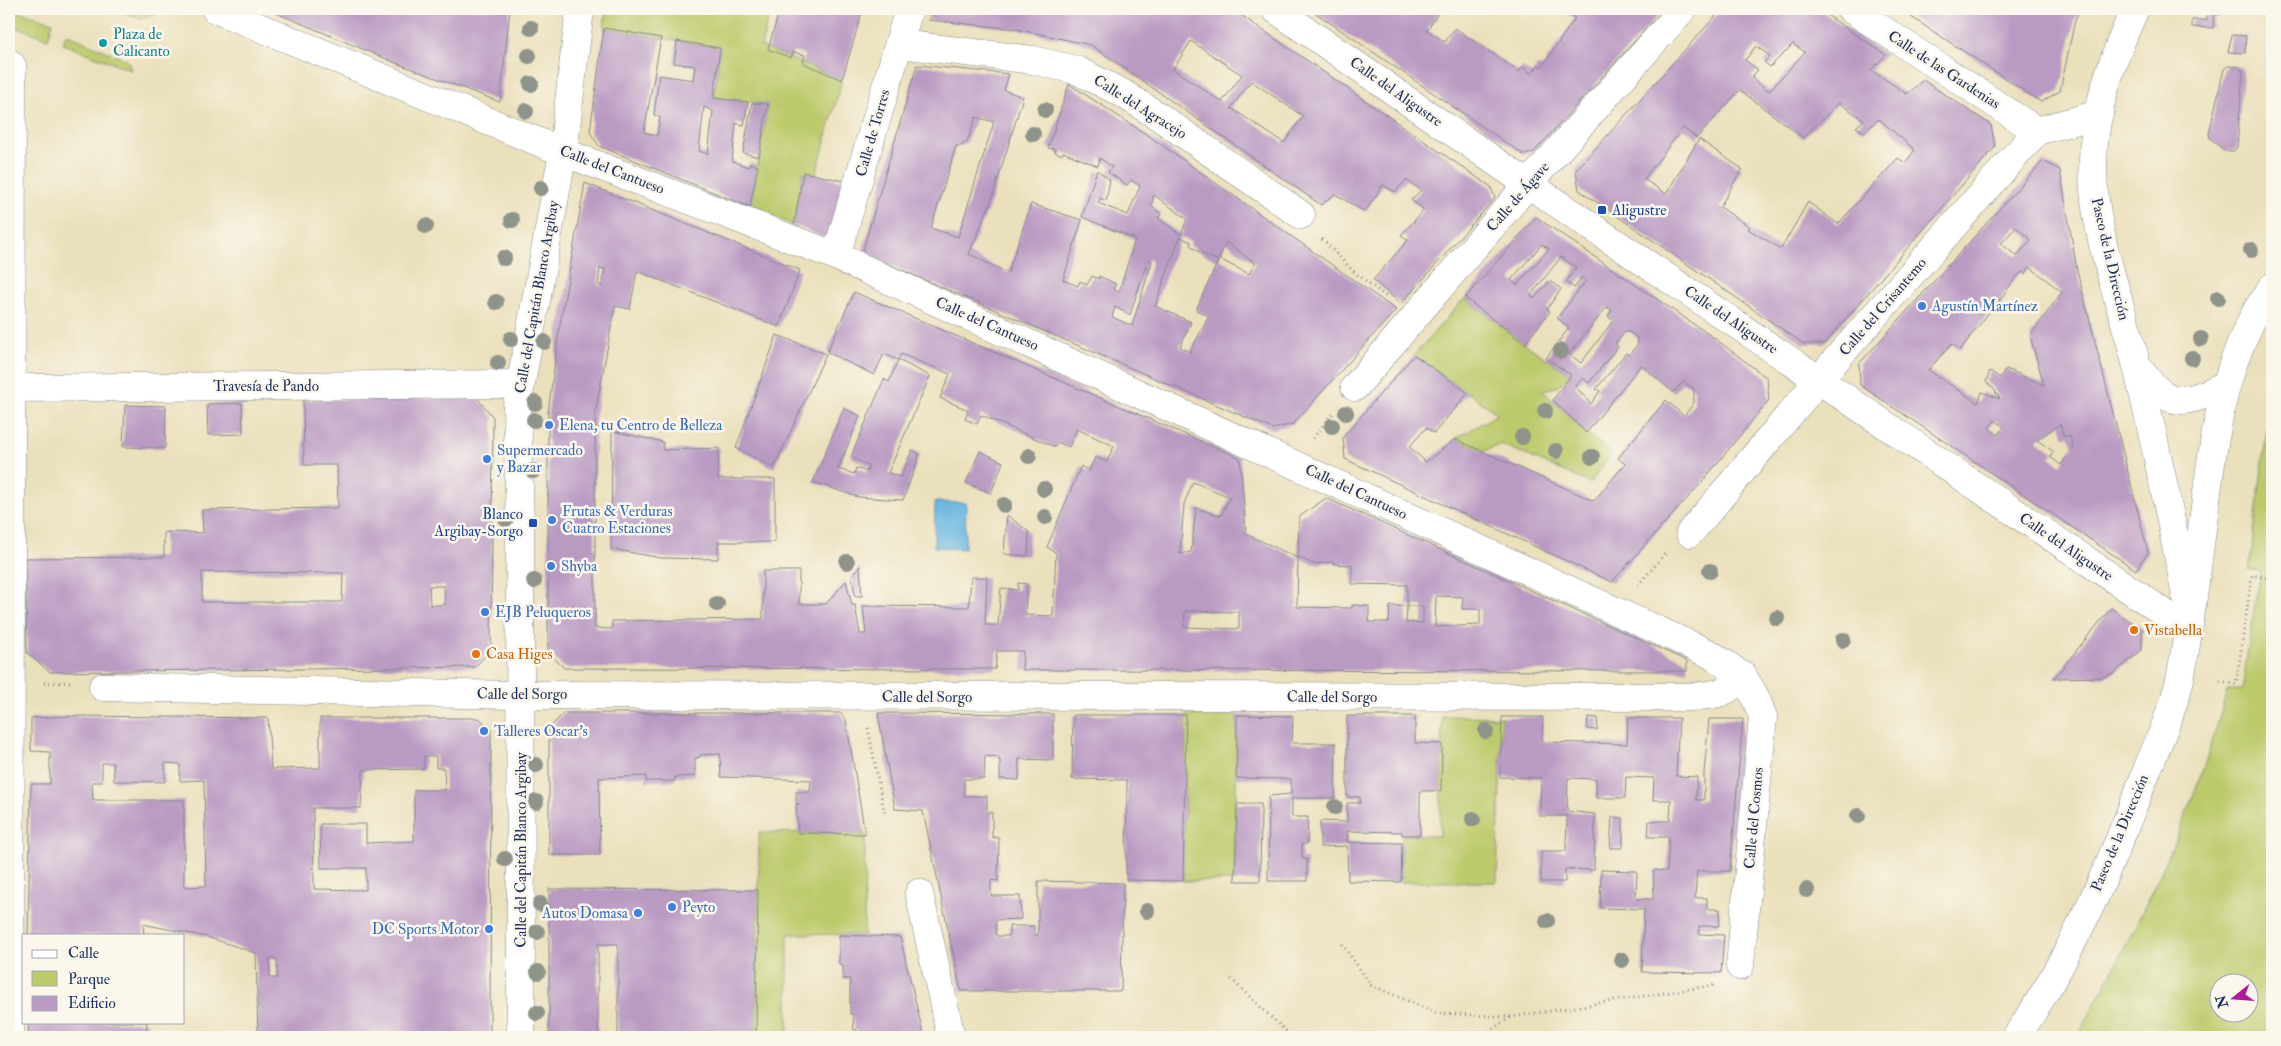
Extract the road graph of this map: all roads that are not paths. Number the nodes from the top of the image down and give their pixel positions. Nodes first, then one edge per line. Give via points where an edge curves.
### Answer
1 (215, 9) edge
2 (580, 9) edge
3 (909, 9) edge
4 (1275, 9) edge
5 (1683, 9) edge
6 (1852, 9) edge
7 (2135, 9) edge
8 (899, 44) junction
9 (10, 65) edge
10 (2098, 114) junction
11 (2037, 131) junction
12 (564, 152) junction
13 (1528, 184) junction
14 (1301, 215) dead end
15 (836, 256) junction
16 (2272, 287) edge
17 (2136, 365) junction
18 (1819, 380) junction
19 (520, 384) junction
20 (2225, 385) junction
21 (1355, 387) dead end
22 (12, 388) junction
23 (1690, 533) dead end
24 (2190, 623) junction
25 (1743, 675) junction
26 (103, 687) road end
27 (9, 691) edge
28 (520, 695) junction
29 (919, 894) dead end
30 (1740, 966) road end
31 (10, 1037) edge
32 (522, 1037) edge
33 (950, 1037) edge
34 (2016, 1037) edge

1 - 12 street, Calle del Cantueso
2 - 12 street, Calle del Capitán Blanco Argibay
3 - 8 street, Calle de Torres
4 - 13 street, Calle del Aligustre
5 - 13 street, Calle de Ágave
6 - 11 street, Calle de las Gardenias
7 - 10 street, Paseo de la Dirección via 2122,38
8 - 14 street, Calle del Agracejo via 1024,59 1076,70 1136,102
8 - 15 street, Calle de Torres
9 - 22 street
10 - 11 street
10 - 17 street, Paseo de la Dirección via 2093,164 2094,197
11 - 18 street, Calle del Crisantemo
12 - 15 street, Calle del Cantueso
12 - 19 street, Calle del Capitán Blanco Argibay
13 - 18 street, Calle del Aligustre
13 - 21 street, Calle de Ágave
15 - 25 street, Calle del Cantueso via 1710,654
16 - 20 street, Paseo de la Dirección via 2239,344
17 - 20 street, Paseo de la Dirección via 2153,388 2165,397 2178,400 2196,400
17 - 24 street, Paseo de la Dirección
18 - 23 street, Calle del Crisantemo
18 - 24 street, Calle del Aligustre
19 - 22 street, Travesía de Pando
19 - 28 street, Calle del Capitán Blanco Argibay via 517,404
20 - 24 street, Paseo de la Dirección via 2211,457
22 - 27 street
24 - 34 street, Paseo de la Dirección via 2179,681 2134,804 2082,921 2031,1016
25 - 28 street, Calle del Sorgo via 1734,688 1690,697
25 - 30 street, Calle del Cosmos via 1755,694 1763,717
26 - 28 street, Calle del Sorgo
27 - 31 street
28 - 32 street, Calle del Capitán Blanco Argibay
29 - 33 street

